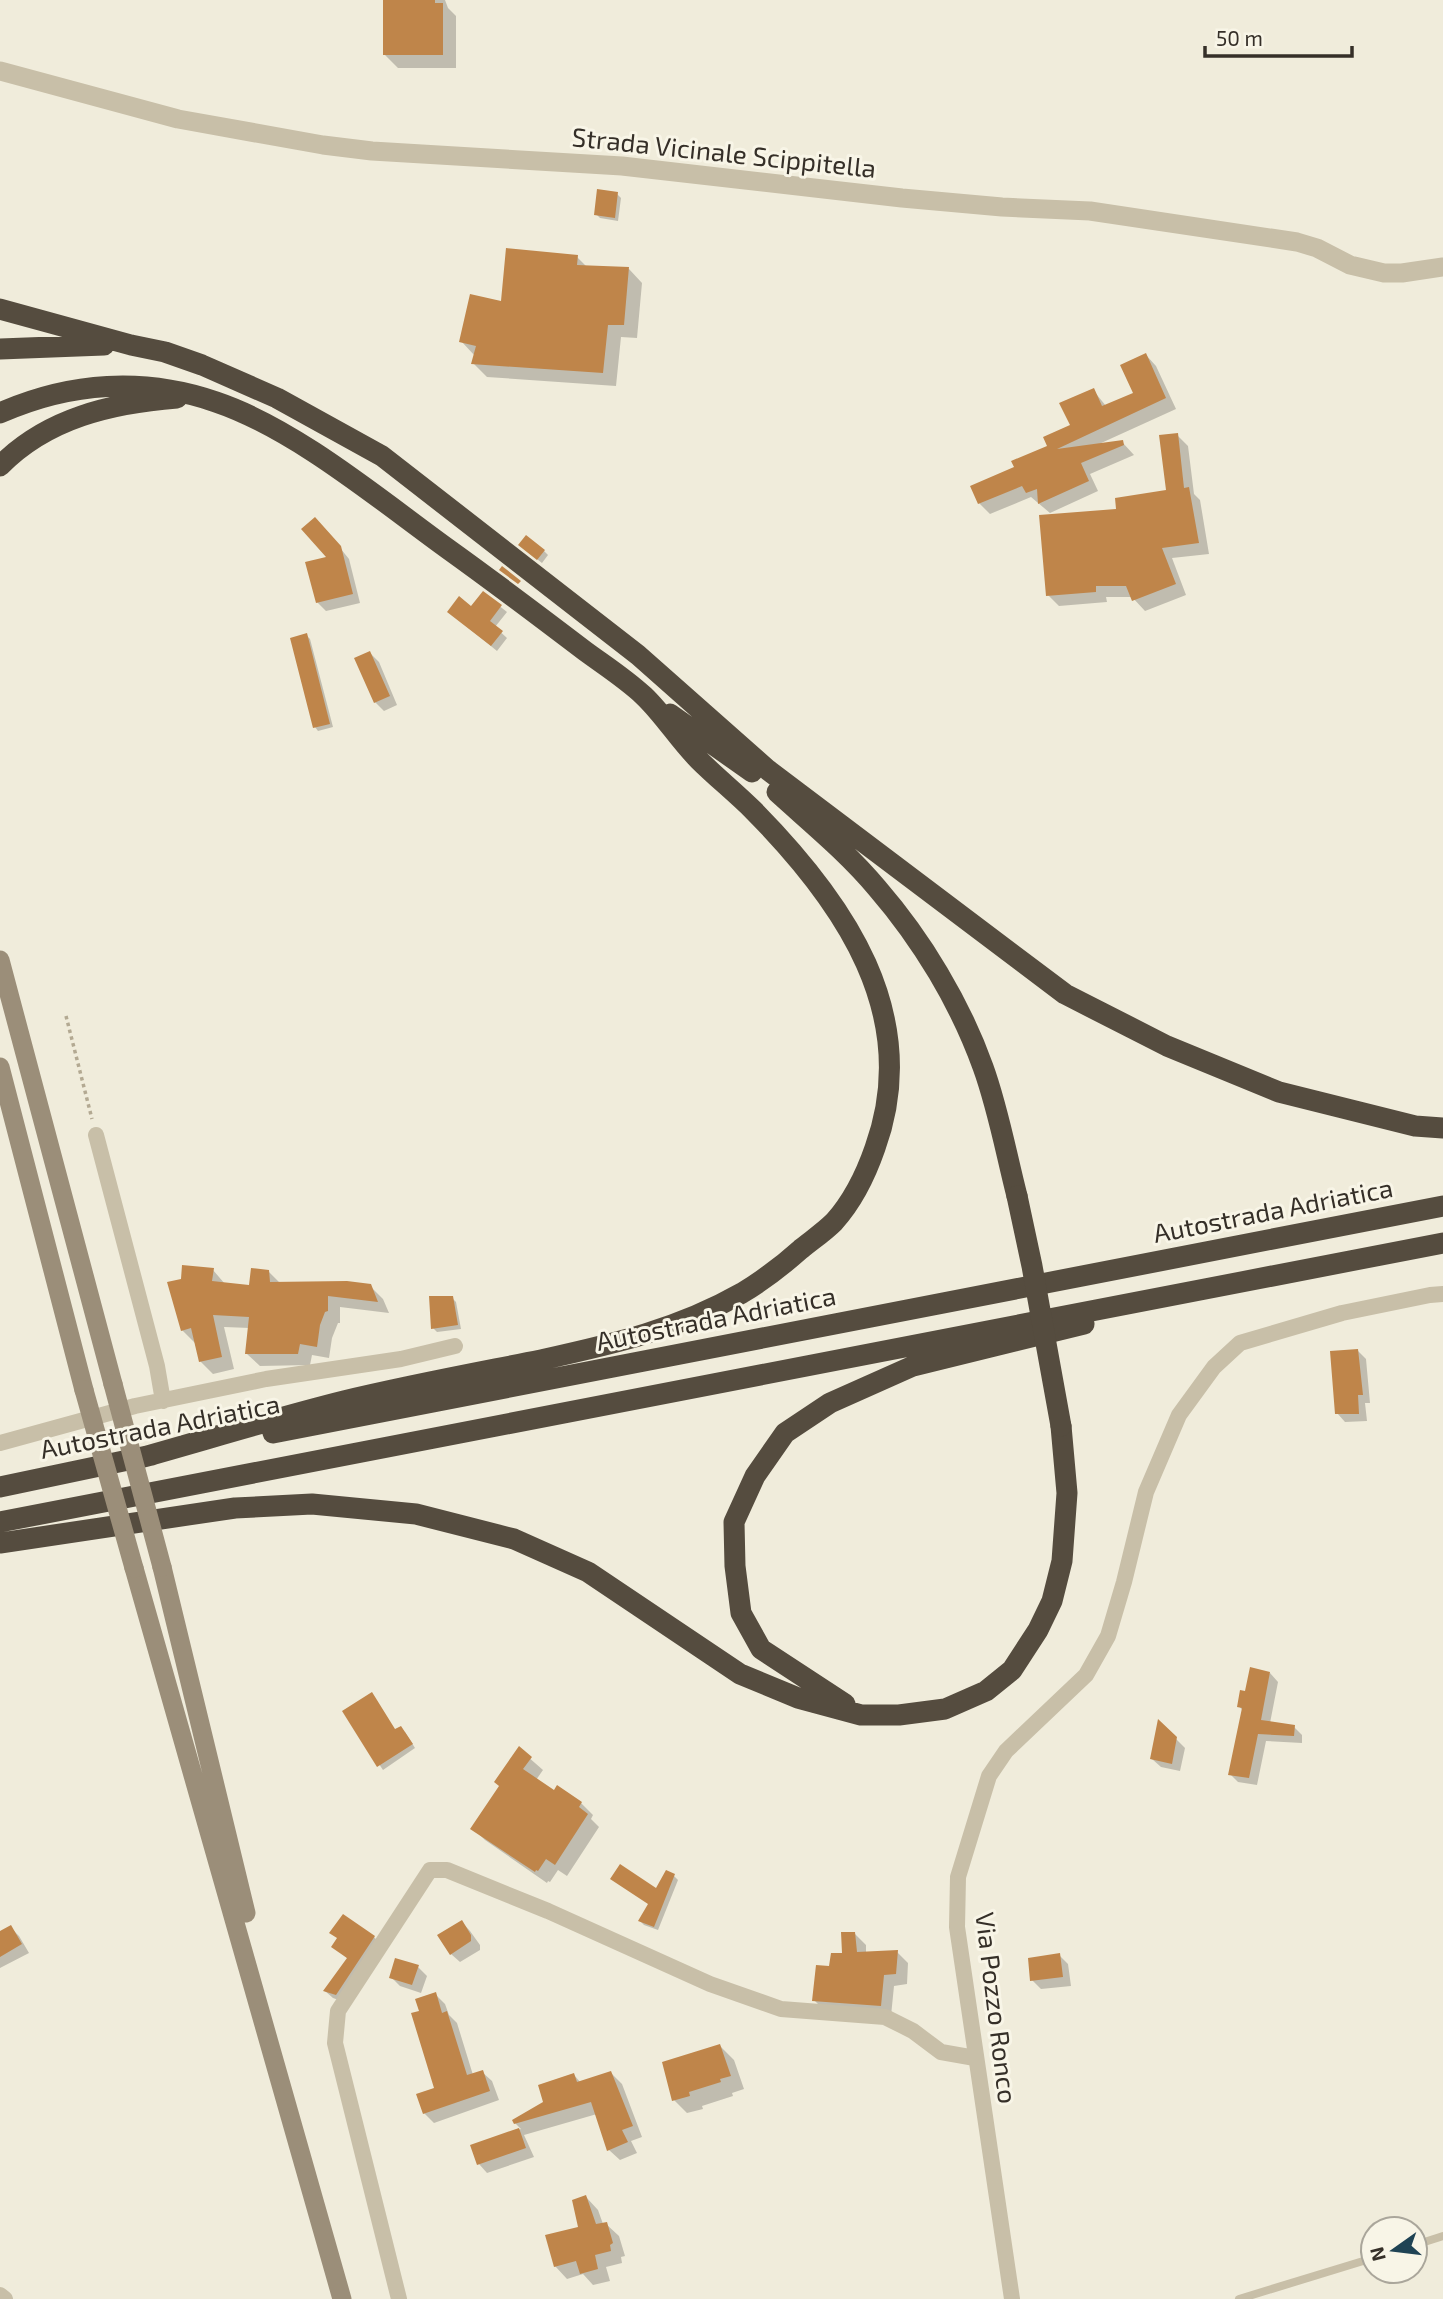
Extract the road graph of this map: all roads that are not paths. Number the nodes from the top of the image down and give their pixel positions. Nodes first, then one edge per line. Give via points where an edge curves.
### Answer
1 (0, 71) edge
2 (1443, 267) edge
3 (0, 309) edge
4 (131, 345) junction
5 (0, 349) edge
6 (195, 396) junction
7 (0, 413) edge
8 (0, 466) edge
9 (638, 656) junction
10 (643, 695) junction
11 (760, 777) junction
12 (0, 960) edge
13 (0, 1067) edge
14 (1443, 1128) edge
15 (96, 1135) road end
16 (1443, 1206) edge
17 (1443, 1242) edge
18 (1338, 1263) junction
19 (1443, 1294) edge
20 (455, 1346) dead end
21 (163, 1401) junction
22 (0, 1443) edge
23 (140, 1458) junction
24 (0, 1488) edge
25 (0, 1522) edge
26 (0, 1543) edge
27 (861, 1715) junction
28 (975, 2058) junction
29 (317, 2203) junction
30 (1359, 2262) edge
31 (340, 2290) edge
32 (0, 2295) edge
33 (5, 2299) edge
34 (399, 2299) edge
35 (1012, 2299) edge
36 (1239, 2299) edge

1 - 2 street, Strada Vicinale Scippitella via 178,119 323,145 622,166 902,198 1090,211 1297,242 1350,265 1384,273
3 - 4 highway
4 - 5 highway
4 - 9 highway via 202,365 277,398 382,456
6 - 7 highway via 145,385 95,386 23,402
6 - 8 highway via 121,405 69,419 37,436
6 - 10 highway via 258,420 330,464
9 - 11 highway
9 - 14 highway via 768,770 1065,994 1167,1046 1279,1092 1415,1126
10 - 11 highway
10 - 23 highway via 818,884 848,926 878,990 888,1035 890,1081 884,1123 856,1190 835,1221 792,1257 744,1292 689,1319 627,1342 344,1401
11 - 27 highway, bridge via 877,888 954,999 983,1068 1017,1196 1061,1426 1067,1493 1062,1561 1052,1601 1012,1670 986,1691 945,1709 899,1716
12 - 29 main road, bridge via 162,1567
13 - 29 main road, bridge via 84,1390
15 - 21 street
16 - 23 highway, Autostrada Adriatica
17 - 18 highway
18 - 25 highway
18 - 27 highway via 913,1366 830,1403 785,1433 755,1476 734,1522 741,1613 761,1649
19 - 28 street, Via Pozzo Ronco via 1342,1313 1240,1343 1214,1367 1179,1415 1146,1492 1108,1636 1086,1675 1006,1751 989,1776 958,1877 957,1927
20 - 21 street
21 - 22 street
23 - 24 highway, Autostrada Adriatica
26 - 27 highway via 234,1508 312,1503 416,1514 514,1539 588,1572 740,1674 798,1698
28 - 34 street via 941,2052 885,2017 781,2009 710,1984 447,1870 430,1870 338,2011 335,2043
28 - 35 street, Via Pozzo Ronco
29 - 31 main road
30 - 36 lane
32 - 33 street

